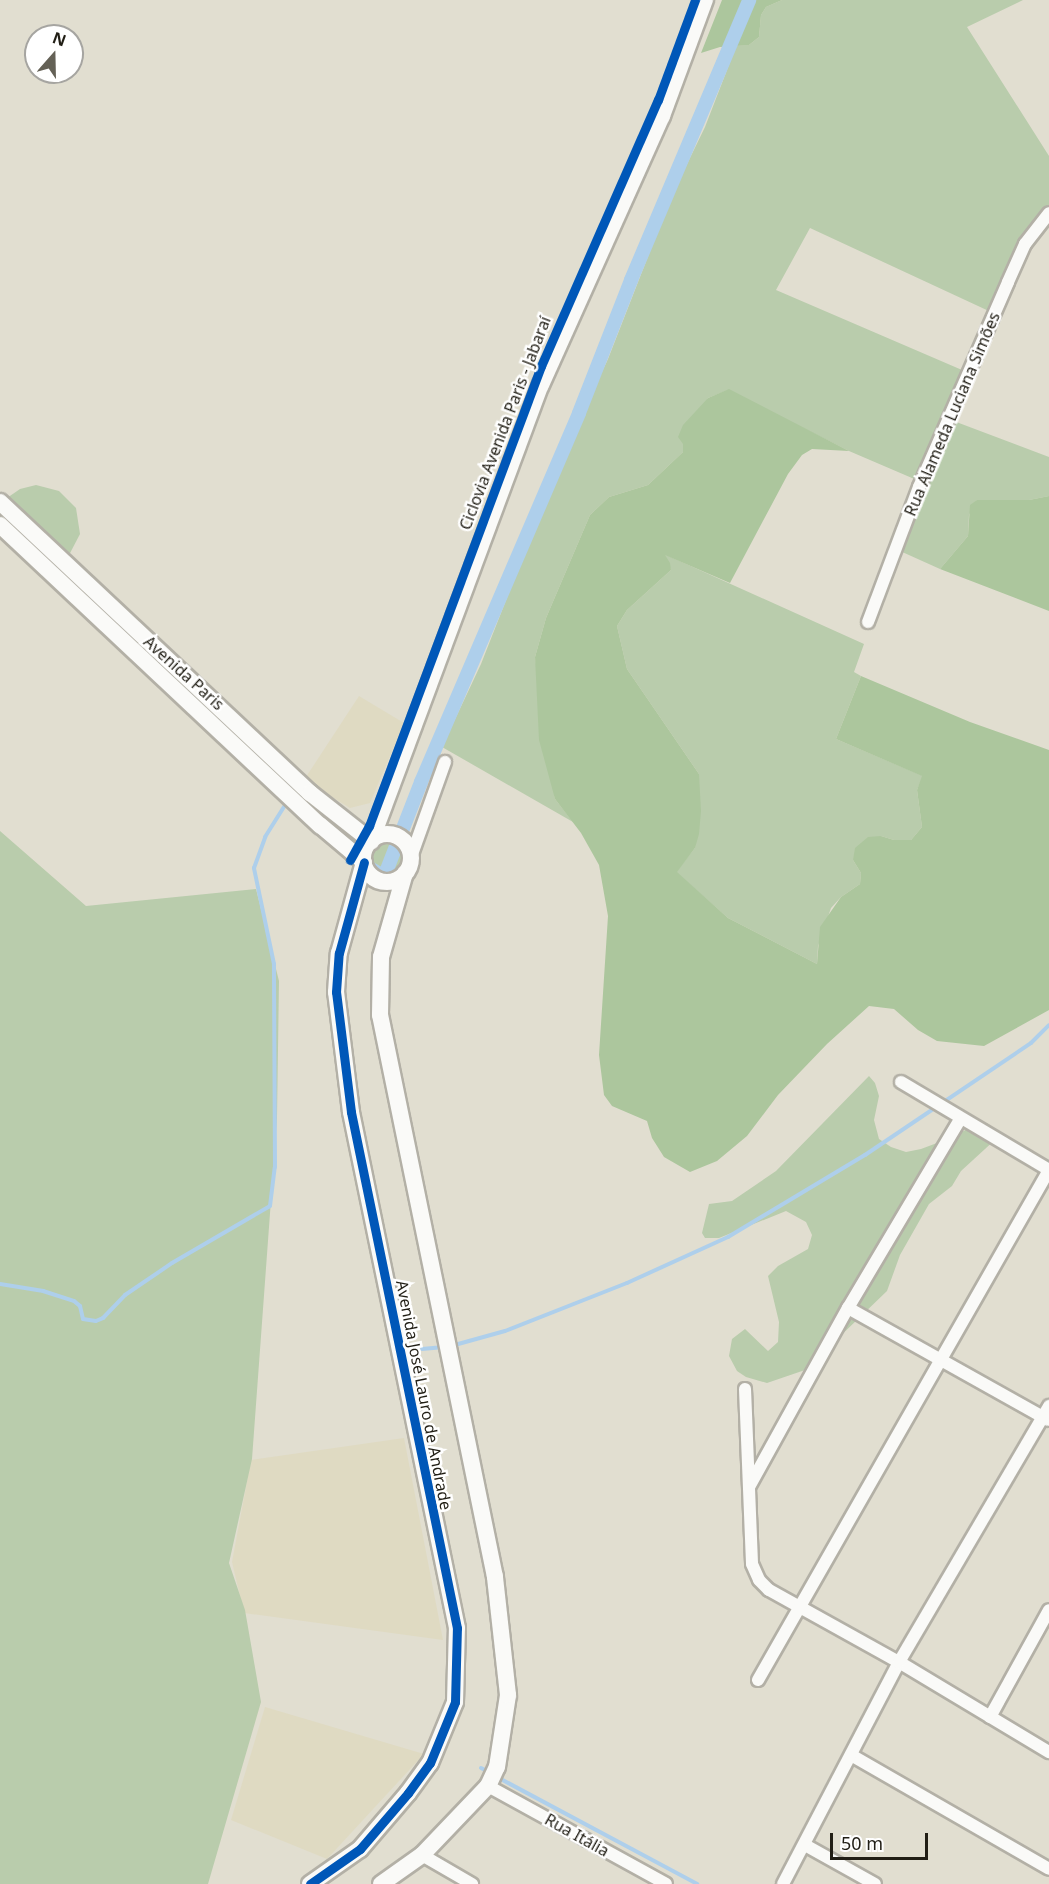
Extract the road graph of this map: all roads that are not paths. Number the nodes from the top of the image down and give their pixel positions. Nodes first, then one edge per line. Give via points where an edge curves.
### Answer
1 (705, 0) edge
2 (1049, 213) edge
3 (0, 502) edge
4 (0, 525) edge
5 (868, 622) dead end
6 (445, 762) dead end
7 (371, 841) junction
8 (364, 862) junction
9 (408, 865) junction
10 (901, 1082) dead end
11 (960, 1119) junction
12 (1049, 1170) edge
13 (848, 1308) junction
14 (940, 1359) junction
15 (745, 1389) dead end
16 (1047, 1415) edge
17 (749, 1487) junction
18 (799, 1608) junction
19 (1049, 1610) edge
20 (898, 1662) junction
21 (758, 1680) dead end
22 (990, 1718) junction
23 (1049, 1752) edge
24 (851, 1755) junction
25 (492, 1778) junction
26 (805, 1845) junction
27 (422, 1855) junction
28 (1049, 1869) edge
29 (310, 1884) edge
30 (381, 1884) edge
31 (472, 1884) edge
32 (666, 1884) edge
33 (783, 1884) edge
34 (875, 1884) edge

1 - 7 street via 662,116 541,385
2 - 5 street, Rua Alameda Luciana Simões via 1026,244 1008,282 919,487
3 - 7 street, Avenida Paris via 310,793
4 - 8 street, Avenida Paris
6 - 9 street
7 - 8 street
7 - 9 street via 383,835 397,836 407,845
8 - 9 street via 370,874 394,881
8 - 29 street, Avenida José Lauro de Andrade via 339,953 336,992 351,1112 456,1628 455,1702 430,1763 408,1793 360,1849
9 - 25 street, Avenida José Lauro de Andrade via 381,957 380,1015 495,1577 508,1695
10 - 11 street
11 - 12 street
11 - 13 street
12 - 14 street
13 - 14 street
13 - 17 street
14 - 16 street
14 - 18 street
15 - 17 street
16 - 20 street
17 - 18 street via 752,1564 769,1590
18 - 20 street
18 - 21 street
19 - 22 street
20 - 22 street
20 - 24 street
22 - 23 street
24 - 26 street
24 - 28 street
25 - 27 street
25 - 32 street, Rua Itália
26 - 33 street
26 - 34 street
27 - 30 street
27 - 31 street

